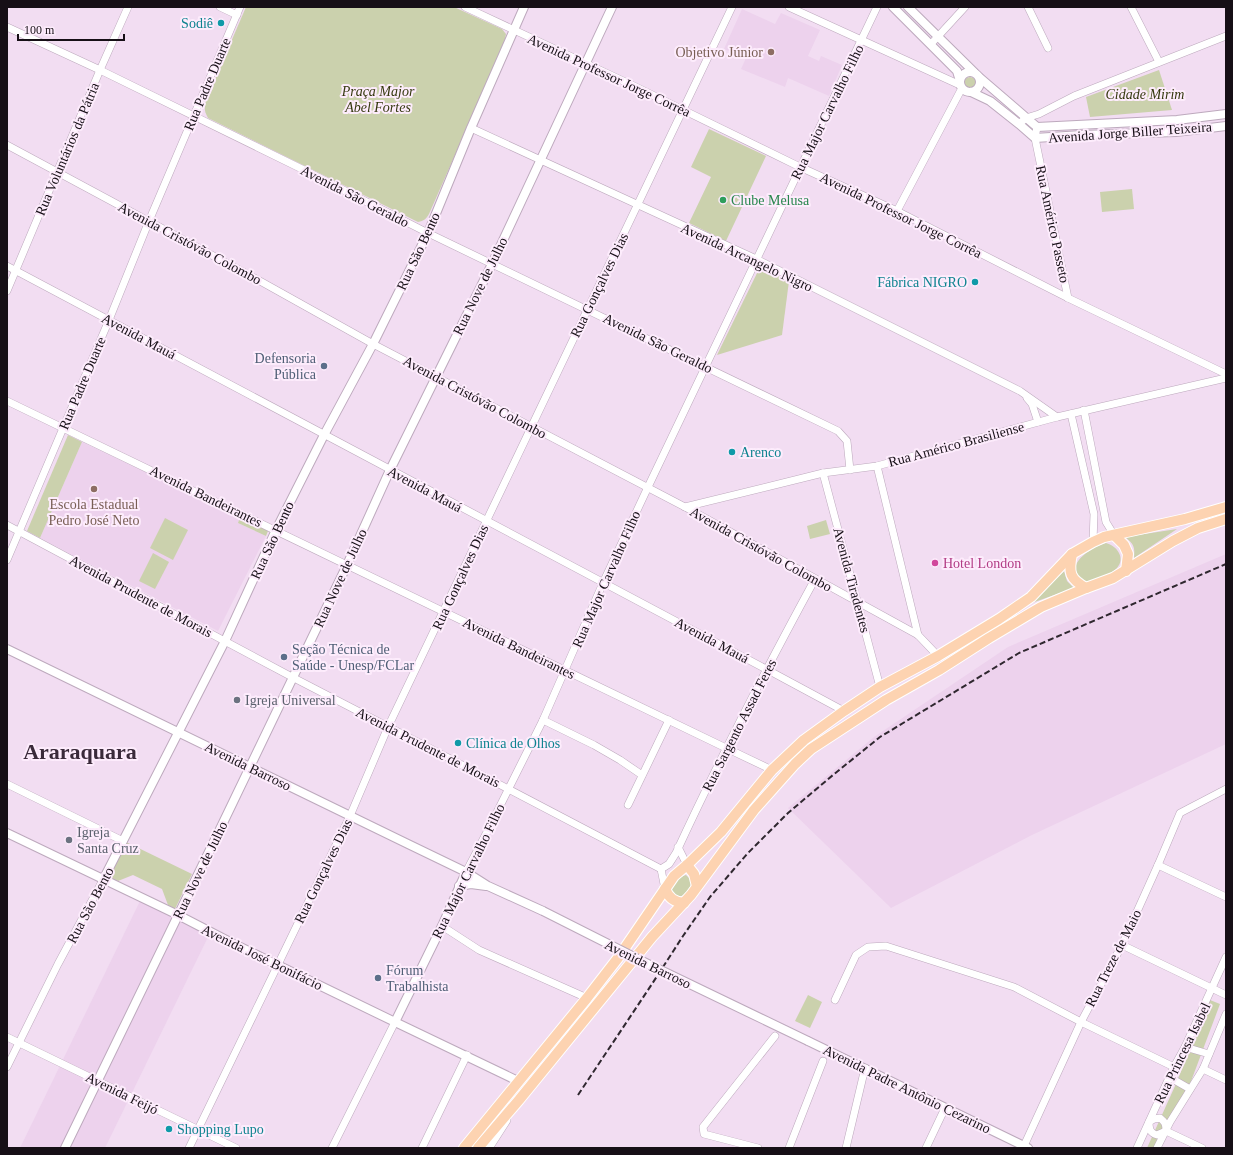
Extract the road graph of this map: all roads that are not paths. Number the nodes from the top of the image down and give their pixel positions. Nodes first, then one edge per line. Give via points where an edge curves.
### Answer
1 (128, 7) edge
2 (220, 7) edge
3 (240, 7) edge
4 (465, 7) edge
5 (524, 7) edge
6 (612, 7) edge
7 (732, 7) edge
8 (789, 7) edge
9 (877, 7) edge
10 (893, 7) edge
11 (908, 7) edge
12 (966, 7) edge
13 (1028, 7) edge
14 (1131, 7) edge
15 (237, 15) junction
16 (7, 27) edge
17 (514, 30) junction
18 (938, 36) junction
19 (1226, 36) edge
20 (862, 41) junction
21 (931, 44) junction
22 (1048, 48) dead end
23 (1159, 62) junction
24 (586, 63) junction
25 (100, 70) junction
26 (977, 75) junction
27 (960, 84) junction
28 (970, 92) junction
29 (683, 110) junction
30 (1226, 114) edge
31 (193, 117) junction
32 (1026, 118) junction
33 (1177, 120) junction
34 (1019, 124) junction
35 (1226, 126) edge
36 (1037, 127) junction
37 (471, 128) junction
38 (1176, 132) junction
39 (1035, 138) junction
40 (7, 145) edge
41 (541, 160) junction
42 (800, 167) junction
43 (57, 172) junction
44 (637, 205) junction
45 (897, 211) junction
46 (149, 221) junction
47 (428, 233) junction
48 (756, 259) junction
49 (492, 264) junction
50 (7, 266) edge
51 (16, 270) junction
52 (7, 291) edge
53 (1068, 298) junction
54 (587, 309) junction
55 (109, 320) junction
56 (373, 344) junction
57 (706, 367) junction
58 (1226, 374) edge
59 (437, 376) junction
60 (1226, 378) edge
61 (1020, 391) junction
62 (7, 400) edge
63 (1084, 410) junction
64 (1071, 414) junction
65 (1056, 416) junction
66 (1038, 422) junction
67 (531, 427) junction
68 (63, 428) junction
69 (324, 435) junction
70 (877, 466) junction
71 (1095, 469) junction
72 (390, 470) junction
73 (850, 470) junction
74 (1085, 471) junction
75 (823, 473) junction
76 (648, 487) junction
77 (685, 507) junction
78 (1226, 507) edge
79 (1226, 519) edge
80 (486, 521) junction
81 (7, 525) edge
82 (276, 530) junction
83 (19, 531) junction
84 (1114, 535) junction
85 (1093, 542) junction
86 (1072, 554) junction
87 (7, 560) edge
88 (347, 565) junction
89 (1126, 571) junction
90 (815, 579) junction
91 (603, 582) junction
92 (1086, 588) junction
93 (858, 603) junction
94 (444, 612) junction
95 (918, 635) junction
96 (225, 641) junction
97 (7, 649) edge
98 (938, 656) junction
99 (766, 669) junction
100 (565, 670) junction
101 (292, 677) junction
102 (880, 687) junction
103 (844, 711) junction
104 (543, 720) junction
105 (669, 720) junction
106 (388, 727) junction
107 (179, 732) junction
108 (726, 748) junction
109 (249, 767) junction
110 (772, 770) junction
111 (642, 775) junction
112 (7, 784) edge
113 (508, 789) junction
114 (1226, 789) edge
115 (628, 805) dead end
116 (350, 816) junction
117 (7, 833) edge
118 (123, 841) junction
119 (678, 847) junction
120 (1158, 865) junction
121 (687, 866) junction
122 (661, 869) junction
123 (466, 872) junction
124 (103, 880) junction
125 (459, 886) junction
126 (488, 886) junction
127 (697, 886) junction
128 (665, 889) junction
129 (1226, 897) edge
130 (684, 903) junction
131 (178, 915) junction
132 (442, 926) junction
133 (1122, 945) junction
134 (1226, 957) edge
135 (277, 965) junction
136 (1212, 989) junction
137 (1226, 995) edge
138 (587, 998) junction
139 (835, 1000) dead end
140 (1226, 1014) edge
141 (395, 1022) junction
142 (1081, 1022) junction
143 (775, 1036) dead end
144 (7, 1037) edge
145 (808, 1041) joint
146 (19, 1043) junction
147 (1185, 1047) junction
148 (1209, 1054) junction
149 (467, 1056) junction
150 (823, 1061) dead end
151 (7, 1067) edge
152 (1174, 1067) junction
153 (865, 1068) junction
154 (1203, 1069) junction
155 (1169, 1077) junction
156 (1226, 1080) edge
157 (98, 1081) junction
158 (518, 1081) junction
159 (1190, 1089) junction
160 (519, 1100) junction
161 (945, 1108) junction
162 (1149, 1122) junction
163 (198, 1129) junction
164 (1166, 1130) junction
165 (1025, 1147) edge
166 (65, 1148) edge
167 (189, 1148) edge
168 (236, 1148) edge
169 (332, 1148) edge
170 (422, 1148) edge
171 (464, 1148) edge
172 (478, 1148) edge
173 (488, 1148) edge
174 (758, 1148) edge
175 (789, 1148) edge
176 (846, 1148) edge
177 (926, 1148) edge
178 (1137, 1148) edge
179 (1157, 1148) edge
180 (1202, 1148) edge

1 - 25 street, Rua Voluntários da Pátria
2 - 15 street
3 - 15 street, Rua Padre Duarte
4 - 17 street, Avenida Professor Jorge Corrêa
5 - 17 street, Rua São Bento
6 - 24 street, Rua Nove de Julho
7 - 29 street, Rua Gonçalves Dias
8 - 20 street
9 - 20 street, Rua Major Carvalho Filho
10 - 21 street
11 - 18 street
12 - 18 street
13 - 22 street
14 - 23 street
15 - 31 street, Rua Padre Duarte
16 - 25 street, Avenida São Geraldo
17 - 24 street, Avenida Professor Jorge Corrêa
17 - 37 street, Rua São Bento
18 - 21 street
18 - 26 street
19 - 23 street
20 - 27 street
20 - 42 street, Rua Major Carvalho Filho
21 - 27 street via 957,71
23 - 32 street
24 - 29 street, Avenida Professor Jorge Corrêa
24 - 41 street, Rua Nove de Julho
25 - 31 street, Avenida São Geraldo
25 - 43 street, Rua Voluntários da Pátria
26 - 27 street via 965,73
26 - 28 street via 981,84 974,92
26 - 32 street
27 - 28 street
27 - 45 street
28 - 34 street via 990,101
29 - 42 street, Avenida Professor Jorge Corrêa
29 - 44 street, Rua Gonçalves Dias
30 - 33 street, Avenida Jorge Biller Teixeira
31 - 46 street, Rua Padre Duarte
31 - 47 street, Avenida São Geraldo
32 - 34 street
32 - 36 street
33 - 36 street, Avenida Jorge Biller Teixeira
33 - 38 street
34 - 39 street
35 - 38 street, Avenida Jorge Biller Teixeira
36 - 39 street, Rua Américo Passeto
37 - 41 street, Avenida Arcangelo Nigro
37 - 47 street, Rua São Bento
38 - 39 street, Avenida Jorge Biller Teixeira
39 - 53 street, Rua Américo Passeto
40 - 43 street, Avenida Cristóvão Colombo
41 - 44 street, Avenida Arcangelo Nigro
41 - 49 street, Rua Nove de Julho
42 - 45 street, Avenida Professor Jorge Corrêa
42 - 48 street, Rua Major Carvalho Filho
43 - 46 street, Avenida Cristóvão Colombo
43 - 51 street, Rua Voluntários da Pátria
44 - 48 street, Avenida Arcangelo Nigro
44 - 54 street, Rua Gonçalves Dias
45 - 53 street, Avenida Professor Jorge Corrêa
46 - 55 street, Rua Padre Duarte
46 - 56 street, Avenida Cristóvão Colombo
47 - 49 street, Avenida São Geraldo
47 - 56 street, Rua São Bento
48 - 57 street, Rua Major Carvalho Filho
48 - 61 street, Avenida Arcangelo Nigro
49 - 54 street, Avenida São Geraldo
49 - 59 street, Rua Nove de Julho
50 - 51 street, Avenida Mauá
51 - 52 street, Rua Voluntários da Pátria
51 - 55 street, Avenida Mauá
53 - 58 street, Avenida Professor Jorge Corrêa
54 - 57 street, Avenida São Geraldo
54 - 67 street, Rua Gonçalves Dias
55 - 68 street, Rua Padre Duarte
55 - 69 street, Avenida Mauá
56 - 59 street, Avenida Cristóvão Colombo
56 - 69 street, Rua São Bento
57 - 73 street, Avenida São Geraldo via 838,431 847,441
57 - 76 street, Rua Major Carvalho Filho
59 - 67 street, Avenida Cristóvão Colombo
59 - 72 street, Rua Nove de Julho
60 - 63 street, Rua Américo Brasiliense
61 - 65 street, Avenida Arcangelo Nigro
61 - 66 street, Avenida Arcangelo Nigro via 1032,404
62 - 68 street, Avenida Bandeirantes
63 - 64 street, Rua Américo Brasiliense
63 - 71 street
64 - 65 street, Rua Américo Brasiliense
64 - 74 street
65 - 66 street, Rua Américo Brasiliense
66 - 70 street, Rua Américo Brasiliense
67 - 76 street, Avenida Cristóvão Colombo
67 - 80 street, Rua Gonçalves Dias
68 - 82 street, Avenida Bandeirantes
68 - 83 street, Rua Padre Duarte
69 - 72 street, Avenida Mauá
69 - 82 street, Rua São Bento
70 - 73 street, Rua Américo Brasiliense
70 - 95 street
71 - 74 street
71 - 84 street via 1106,522
72 - 80 street, Avenida Mauá
72 - 88 street, Rua Nove de Julho
73 - 75 street, Rua Américo Brasiliense
74 - 85 street via 1094,514
75 - 77 street, Rua Américo Brasiliense
75 - 93 street, Avenida Tiradentes
76 - 77 street, Avenida Cristóvão Colombo
76 - 91 street, Rua Major Carvalho Filho
77 - 90 street, Avenida Cristóvão Colombo
78 - 84 main road via 1185,520
79 - 89 main road via 1198,528 1173,541
80 - 91 street, Avenida Mauá
80 - 94 street, Rua Gonçalves Dias
81 - 83 street, Avenida Prudente de Morais
82 - 88 street, Avenida Bandeirantes
82 - 96 street, Rua São Bento
83 - 87 street, Rua Padre Duarte
83 - 96 street, Avenida Prudente de Morais
84 - 85 main road
84 - 89 main road via 1124,545 1128,554
85 - 86 main road
86 - 92 main road via 1069,566 1072,575 1075,582
86 - 98 main road via 1031,597
88 - 94 street, Avenida Bandeirantes
88 - 101 street, Rua Nove de Julho
89 - 92 main road
90 - 93 street, Avenida Cristóvão Colombo
90 - 99 street, Rua Sargento Assad Feres
91 - 99 street, Avenida Mauá
91 - 100 street, Rua Major Carvalho Filho
92 - 127 main road via 1041,607 1016,621 811,749 754,810
93 - 95 street, Avenida Cristóvão Colombo
93 - 102 street, Avenida Tiradentes
94 - 100 street, Avenida Bandeirantes
94 - 106 street, Rua Gonçalves Dias
95 - 98 street, Avenida Cristóvão Colombo
96 - 101 street, Avenida Prudente de Morais
96 - 107 street, Rua São Bento
97 - 107 street, Avenida Barroso
98 - 102 main road
99 - 103 street, Avenida Mauá
99 - 108 street, Rua Sargento Assad Feres
100 - 104 street, Rua Major Carvalho Filho
100 - 105 street, Avenida Bandeirantes
101 - 106 street, Avenida Prudente de Morais
101 - 109 street, Rua Nove de Julho
102 - 103 main road
103 - 110 main road via 804,740
104 - 111 street via 594,745
104 - 113 street, Rua Major Carvalho Filho
105 - 108 street, Avenida Bandeirantes
105 - 111 street
106 - 113 street, Avenida Prudente de Morais
106 - 116 street, Rua Gonçalves Dias
107 - 109 street, Avenida Barroso
107 - 118 street, Rua São Bento
108 - 110 street, Avenida Bandeirantes
108 - 119 street, Rua Sargento Assad Feres
109 - 116 street, Avenida Barroso
109 - 131 street, Rua Nove de Julho
110 - 121 main road via 721,832
111 - 115 street
112 - 118 street
113 - 122 street, Avenida Prudente de Morais
113 - 123 street, Rua Major Carvalho Filho
114 - 120 street, Rua Treze de Maio via 1180,813
116 - 123 street, Avenida Barroso
116 - 135 street, Rua Gonçalves Dias
117 - 124 street, Avenida José Bonifácio
118 - 124 street, Rua São Bento
119 - 121 street
119 - 122 street, Rua Sargento Assad Feres via 669,864
120 - 129 street
120 - 133 street, Rua Treze de Maio
121 - 127 main road via 694,874
121 - 128 main road via 674,876
122 - 128 street
123 - 125 street, Rua Major Carvalho Filho
123 - 126 street, Avenida Barroso
124 - 131 street, Avenida José Bonifácio
124 - 146 street, Rua São Bento
125 - 126 street, Avenida Barroso
125 - 132 street, Rua Major Carvalho Filho
126 - 145 street, Avenida Barroso, bridge
127 - 130 main road
128 - 130 main road via 669,897
128 - 138 main road
130 - 160 main road via 652,937
131 - 135 street, Avenida José Bonifácio
131 - 157 street, Rua Nove de Julho
132 - 138 street via 479,950
132 - 141 street, Rua Major Carvalho Filho
133 - 136 street
133 - 142 street, Rua Treze de Maio
134 - 136 street, Rua Princesa Isabel
135 - 141 street, Avenida José Bonifácio
135 - 163 street, Rua Gonçalves Dias
136 - 137 street
136 - 147 street, Rua Princesa Isabel
138 - 158 main road
139 - 142 street via 856,955 868,947 886,946 1014,987
140 - 148 street, Rua Princesa Isabel
141 - 149 street, Avenida José Bonifácio
141 - 169 street, Rua Major Carvalho Filho
142 - 152 street
142 - 165 street, Rua Treze de Maio
143 - 174 street via 703,1127 704,1134
144 - 146 street, Avenida Feijó
145 - 153 street, Avenida Padre Antônio Cezarino
146 - 151 street, Rua São Bento
146 - 157 street, Avenida Feijó
147 - 148 street
147 - 152 street, Rua Princesa Isabel
148 - 154 street, Rua Princesa Isabel
149 - 158 street, Avenida José Bonifácio
149 - 170 street
150 - 175 street
152 - 155 street, Rua Princesa Isabel
153 - 161 street, Avenida Padre Antônio Cezarino
153 - 176 street
154 - 156 street
154 - 159 street, Rua Princesa Isabel
155 - 159 street
155 - 162 street, Rua Princesa Isabel
157 - 163 street, Avenida Feijó
157 - 166 street, Rua Nove de Julho
158 - 171 main road
159 - 164 street, Rua Princesa Isabel
160 - 172 main road
160 - 173 main road
161 - 165 street, Avenida Padre Antônio Cezarino
161 - 177 street
162 - 164 street via 1160,1118 1166,1125
162 - 164 street via 1149,1128 1157,1136
162 - 178 street, Rua Princesa Isabel
163 - 167 street, Rua Gonçalves Dias
163 - 168 street, Avenida Feijó
164 - 179 street, Rua Princesa Isabel
164 - 180 street

